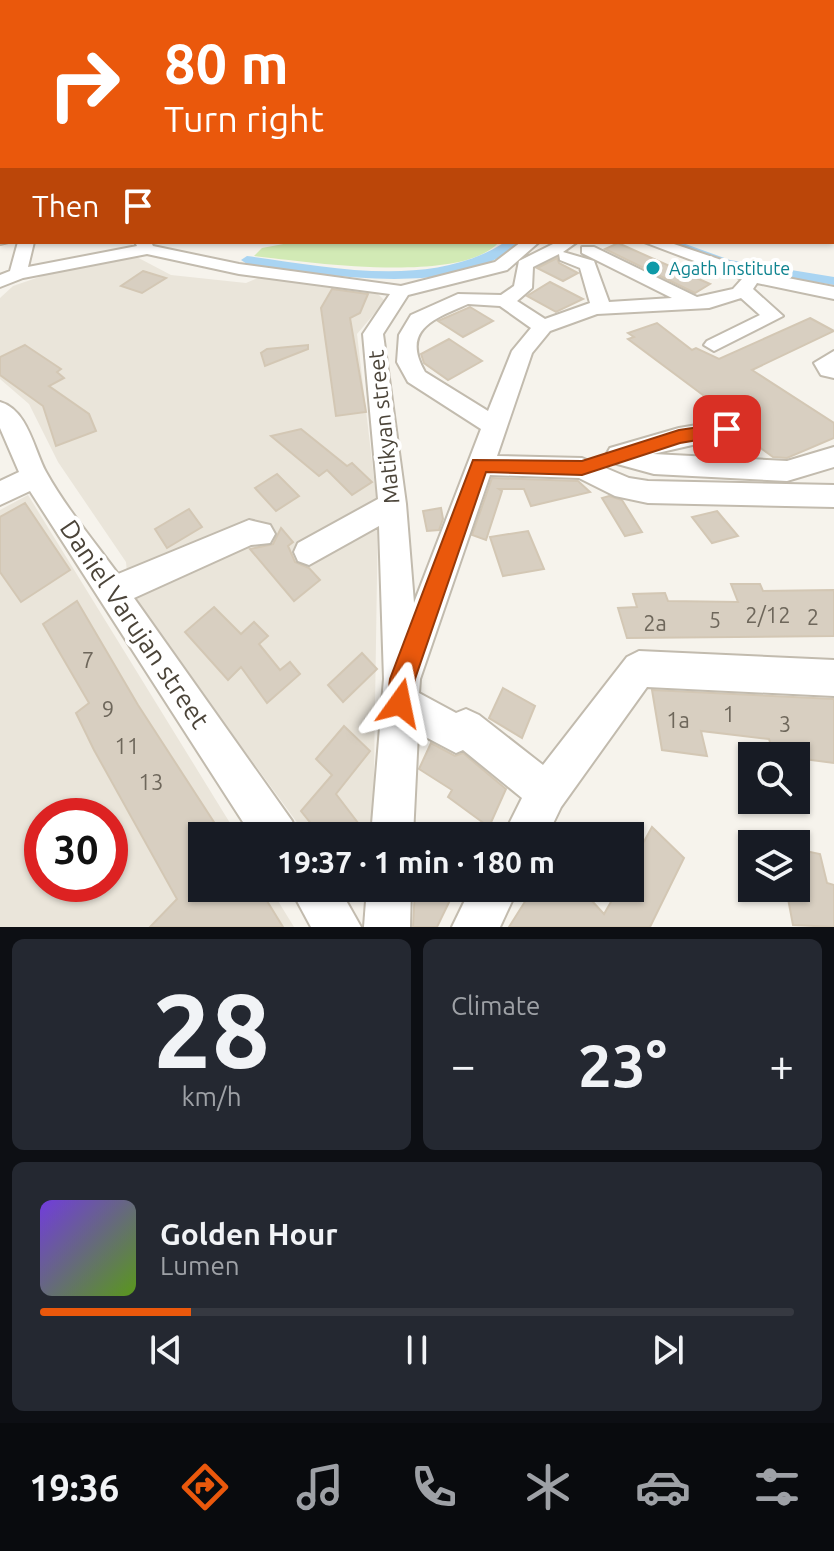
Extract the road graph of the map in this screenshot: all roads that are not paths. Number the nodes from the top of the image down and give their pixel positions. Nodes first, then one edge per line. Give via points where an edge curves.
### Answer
1 (26, 244) edge
2 (528, 244) edge
3 (565, 244) edge
4 (657, 244) edge
5 (145, 245) edge
6 (588, 250) dead end
7 (552, 251) junction
8 (18, 274) junction
9 (747, 283) junction
10 (0, 287) edge
11 (401, 291) junction
12 (834, 293) edge
13 (505, 301) junction
14 (694, 302) junction
15 (601, 307) junction
16 (543, 327) junction
17 (714, 345) dead end
18 (834, 358) edge
19 (834, 371) edge
20 (0, 410) edge
21 (494, 426) junction
22 (727, 429) dead end
23 (623, 454) junction
24 (834, 457) edge
25 (479, 465) junction
26 (582, 468) junction
27 (34, 476) junction
28 (0, 494) edge
29 (834, 496) edge
30 (392, 504) junction
31 (260, 534) dead end
32 (309, 552) dead end
33 (114, 593) junction
34 (834, 678) edge
35 (401, 691) junction
36 (547, 793) junction
37 (268, 822) edge
38 (393, 822) edge
39 (531, 822) edge
40 (321, 902) edge
41 (388, 902) edge
42 (488, 902) edge
43 (338, 927) edge
44 (387, 927) edge
45 (475, 927) edge

1 - 8 street
2 - 11 street via 501,266
3 - 7 street
4 - 9 street
5 - 8 street via 53,260
5 - 11 street via 190,261 374,283
6 - 14 street
7 - 13 street via 525,265 523,288
7 - 15 street via 588,265
8 - 10 street
9 - 12 street
9 - 14 street via 709,302
9 - 17 street via 773,316
11 - 30 street, Matikyan street via 373,334
13 - 16 street
13 - 21 street via 465,298 418,319 409,335 408,362 416,377
14 - 15 street
15 - 16 street
16 - 21 street via 522,351
18 - 19 street via 825,363
20 - 27 street, Daniel Varujan street via 19,436
21 - 25 street
22 - 23 street
23 - 24 street via 654,464 787,471
23 - 26 street
25 - 26 street
25 - 35 street
26 - 29 street via 625,488 648,492
27 - 28 street
27 - 33 street, Daniel Varujan street
30 - 32 street
30 - 35 street, Matikyan street
31 - 33 street via 249,532 188,561 142,575
33 - 37 street, Daniel Varujan street
34 - 36 street via 639,669
35 - 36 street via 456,734 466,728
35 - 38 street, Matikyan street
36 - 39 street
40 - 43 street
41 - 44 street
42 - 45 street

